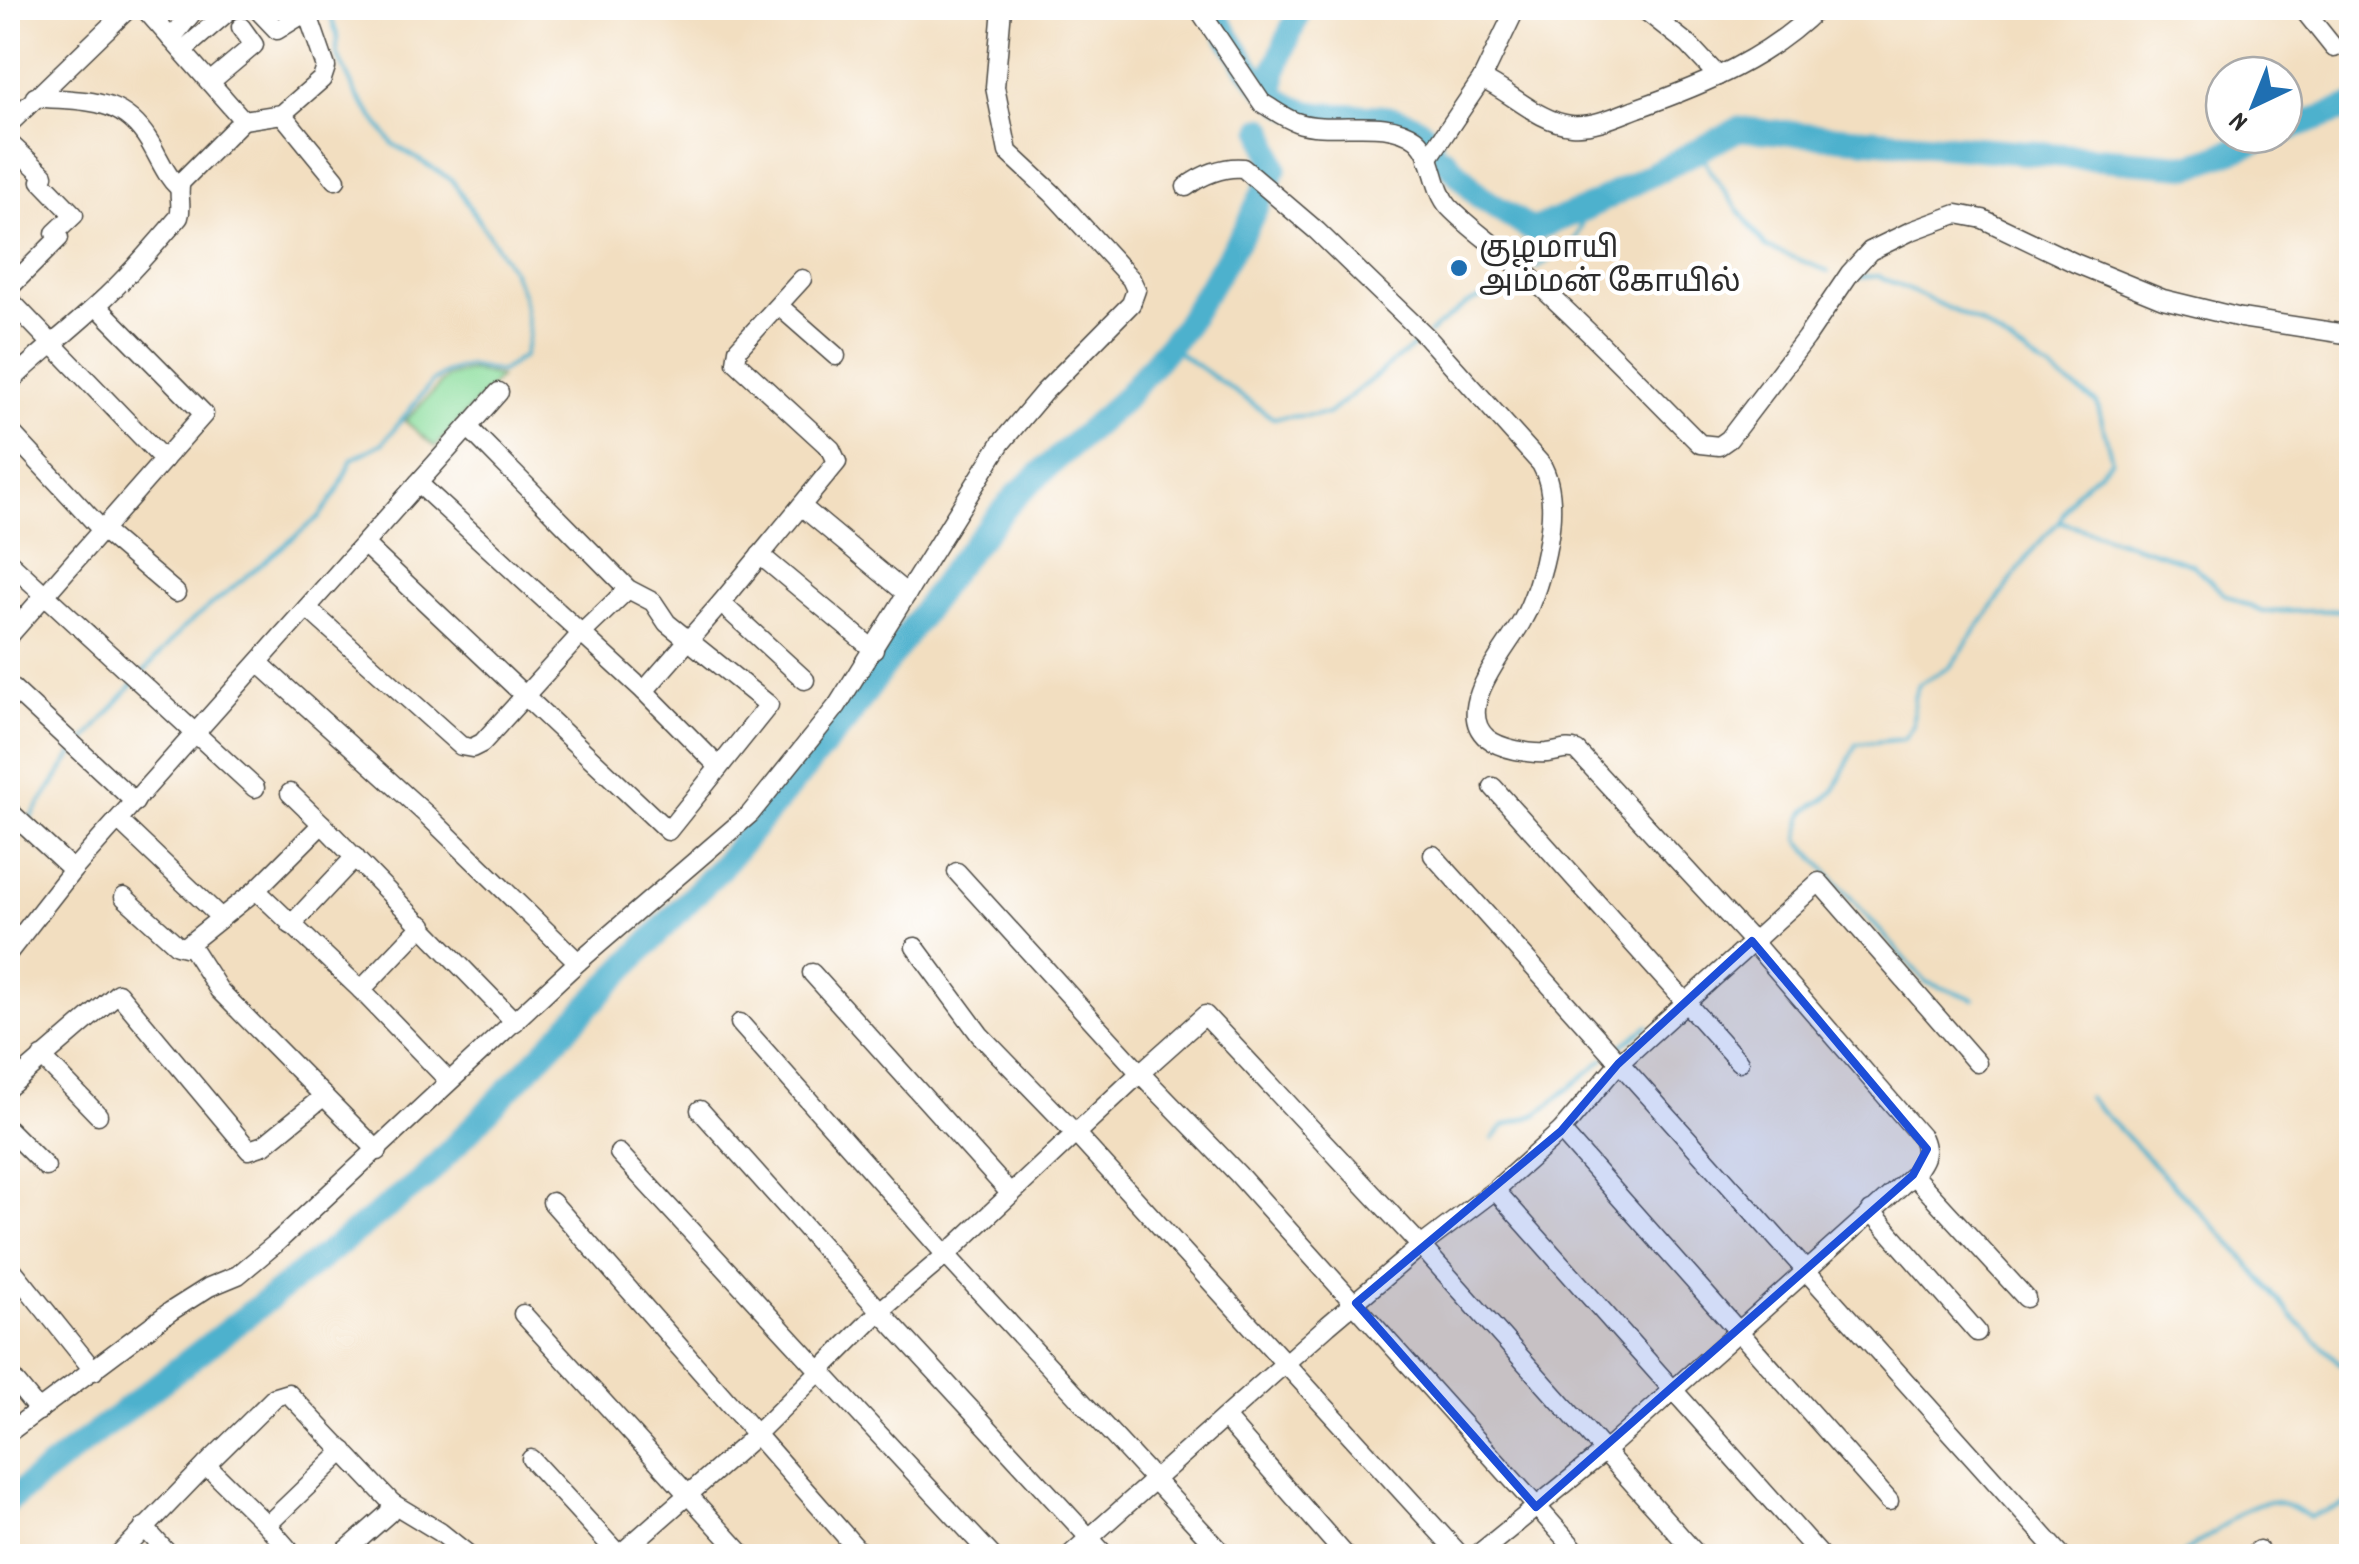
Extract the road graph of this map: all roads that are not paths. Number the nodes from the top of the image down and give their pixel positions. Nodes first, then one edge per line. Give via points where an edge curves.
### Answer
1 (129, 8) edge
2 (144, 8) edge
3 (196, 8) edge
4 (256, 8) edge
5 (1002, 8) edge
6 (1198, 8) edge
7 (1516, 8) edge
8 (1642, 8) edge
9 (1818, 8) edge
10 (2302, 8) edge
11 (230, 10) edge
12 (242, 27) dead end
13 (176, 45) junction
14 (2334, 48) dead end
15 (1718, 76) junction
16 (1482, 79) junction
17 (210, 82) junction
18 (35, 97) junction
19 (282, 114) junction
20 (242, 120) junction
21 (8, 125) edge
22 (8, 142) edge
23 (1428, 159) junction
24 (336, 180) dead end
25 (1186, 187) dead end
26 (178, 188) junction
27 (802, 279) dead end
28 (8, 290) edge
29 (8, 298) edge
30 (96, 306) junction
31 (779, 306) junction
32 (2352, 335) edge
33 (51, 342) junction
34 (836, 356) dead end
35 (8, 384) edge
36 (499, 392) dead end
37 (468, 427) junction
38 (8, 429) edge
39 (164, 460) junction
40 (418, 483) junction
41 (801, 506) junction
42 (102, 530) junction
43 (364, 544) junction
44 (760, 555) junction
45 (8, 561) edge
46 (628, 589) junction
47 (176, 593) dead end
48 (907, 594) junction
49 (43, 596) junction
50 (721, 603) junction
51 (307, 608) junction
52 (8, 636) edge
53 (580, 636) junction
54 (690, 639) junction
55 (874, 650) junction
56 (258, 663) junction
57 (805, 680) dead end
58 (8, 684) edge
59 (644, 691) junction
60 (524, 696) junction
61 (195, 734) junction
62 (720, 767) junction
63 (1492, 787) dead end
64 (255, 788) dead end
65 (290, 793) dead end
66 (135, 802) junction
67 (9, 811) edge
68 (119, 821) junction
69 (322, 824) junction
70 (1433, 855) dead end
71 (355, 857) junction
72 (73, 870) junction
73 (957, 872) dead end
74 (256, 890) junction
75 (124, 898) dead end
76 (221, 918) junction
77 (292, 925) junction
78 (423, 925) junction
79 (15, 931) edge
80 (1752, 940) junction
81 (190, 945) junction
82 (915, 947) dead end
83 (8, 954) edge
84 (578, 962) junction
85 (812, 973) dead end
86 (361, 990) junction
87 (1686, 1004) junction
88 (516, 1022) junction
89 (740, 1024) dead end
90 (42, 1057) junction
91 (1739, 1062) dead end
92 (1977, 1063) dead end
93 (1618, 1064) junction
94 (1140, 1074) junction
95 (450, 1082) junction
96 (8, 1088) edge
97 (324, 1096) junction
98 (700, 1110) dead end
99 (98, 1115) dead end
100 (8, 1129) edge
101 (1560, 1132) junction
102 (1075, 1133) junction
103 (378, 1151) junction
104 (619, 1153) dead end
105 (46, 1166) dead end
106 (1913, 1175) junction
107 (1495, 1190) junction
108 (1010, 1193) junction
109 (552, 1202) dead end
110 (1872, 1212) junction
111 (1421, 1246) junction
112 (946, 1255) junction
113 (8, 1264) edge
114 (1807, 1268) junction
115 (2026, 1298) dead end
116 (1356, 1303) junction
117 (880, 1311) junction
118 (522, 1314) dead end
119 (1738, 1331) junction
120 (1977, 1332) dead end
121 (1286, 1364) junction
122 (94, 1370) junction
123 (820, 1370) junction
124 (8, 1373) edge
125 (1675, 1389) junction
126 (39, 1411) junction
127 (1225, 1418) junction
128 (8, 1433) edge
129 (755, 1436) junction
130 (344, 1451) junction
131 (1605, 1451) junction
132 (531, 1459) dead end
133 (206, 1464) junction
134 (1155, 1480) junction
135 (688, 1496) junction
136 (1889, 1501) dead end
137 (392, 1503) junction
138 (1536, 1507) junction
139 (267, 1525) junction
140 (144, 1528) junction
141 (1090, 1538) junction
142 (118, 1556) edge
143 (170, 1556) edge
144 (294, 1556) edge
145 (340, 1556) edge
146 (470, 1556) edge
147 (619, 1556) edge
148 (744, 1556) edge
149 (864, 1556) edge
150 (992, 1556) edge
151 (1068, 1556) edge
152 (1106, 1556) edge
153 (1224, 1556) edge
154 (1346, 1556) edge
155 (1461, 1556) edge
156 (1476, 1556) edge
157 (1581, 1556) edge
158 (1698, 1556) edge
159 (1821, 1556) edge
160 (2062, 1556) edge

1 - 18 street
2 - 13 street
3 - 13 street
4 - 19 street via 276,30 308,15 326,68
5 - 48 street via 995,87 1008,152 1131,280 1136,297 1001,443
6 - 23 street via 1262,103 1295,122 1401,132 1418,140
7 - 16 street
8 - 15 street via 1690,44
9 - 15 street via 1768,49
10 - 14 street
11 - 13 street
12 - 17 street via 254,45
13 - 17 street
15 - 16 street via 1599,122 1571,125
16 - 23 street
17 - 20 street
18 - 21 street
18 - 26 street via 124,111
19 - 20 street
19 - 24 street
20 - 26 street
22 - 28 street via 74,214
23 - 32 street via 1448,205 1708,447 1729,439 1753,411 1870,251 1957,214 1983,219 2164,299
25 - 80 street via 1219,170 1244,168 1426,336 1548,476 1553,511 1534,593 1486,675 1478,724 1502,746 1543,754 1577,751
26 - 30 street via 179,217
27 - 31 street
29 - 33 street
30 - 33 street
30 - 39 street via 204,414
31 - 34 street
31 - 41 street via 738,349 736,362 836,456
33 - 35 street
33 - 39 street
36 - 37 street
37 - 40 street
37 - 46 street
38 - 42 street
39 - 42 street
40 - 43 street
40 - 53 street
41 - 44 street
41 - 48 street
42 - 47 street
42 - 49 street
43 - 51 street
43 - 60 street
44 - 50 street
44 - 55 street
45 - 49 street
46 - 53 street
46 - 54 street via 653,602
48 - 55 street
49 - 52 street
49 - 61 street
50 - 54 street
50 - 57 street
51 - 56 street
51 - 60 street via 461,746 482,743
53 - 59 street
53 - 60 street
54 - 59 street
54 - 62 street via 769,704
55 - 84 street via 750,814
56 - 61 street
56 - 84 street
58 - 66 street
59 - 62 street
60 - 62 street via 668,831
61 - 64 street
61 - 66 street
63 - 87 street
65 - 69 street
66 - 68 street
67 - 72 street
68 - 72 street
68 - 76 street
69 - 71 street
69 - 74 street
70 - 93 street
71 - 77 street
71 - 78 street
72 - 79 street
73 - 94 street
74 - 76 street
74 - 77 street
75 - 81 street via 178,946
76 - 81 street
77 - 86 street
78 - 86 street
78 - 88 street
79 - 83 street
80 - 87 street
80 - 92 street via 1819,882
80 - 106 street via 1922,1138 1927,1148
81 - 97 street via 219,990
82 - 102 street via 980,1034
84 - 88 street
85 - 108 street
86 - 95 street
87 - 91 street
87 - 93 street
88 - 95 street
89 - 112 street
90 - 96 street
90 - 97 street via 118,993 249,1150
90 - 99 street
93 - 101 street
93 - 114 street
94 - 102 street
94 - 111 street via 1205,1015
94 - 116 street
95 - 103 street
97 - 103 street
98 - 117 street
100 - 105 street
101 - 107 street
101 - 119 street
102 - 108 street
102 - 121 street
103 - 122 street via 238,1275 172,1311
104 - 123 street
106 - 110 street
106 - 115 street
107 - 111 street
107 - 125 street
108 - 112 street
109 - 129 street
110 - 114 street
110 - 120 street
111 - 116 street
111 - 131 street
112 - 117 street
112 - 134 street
113 - 122 street
114 - 119 street
114 - 160 street
116 - 121 street
116 - 138 street
117 - 123 street
117 - 141 street
118 - 135 street
119 - 125 street
119 - 136 street
121 - 127 street
121 - 155 street
122 - 126 street
123 - 129 street
123 - 150 street
124 - 126 street
125 - 131 street
125 - 159 street
126 - 128 street
127 - 134 street
127 - 154 street
129 - 135 street
129 - 149 street
130 - 133 street via 282,1393
130 - 137 street
130 - 139 street
131 - 138 street
131 - 158 street
132 - 147 street
133 - 139 street
133 - 140 street
134 - 141 street
134 - 153 street
135 - 147 street
135 - 148 street
137 - 145 street
137 - 146 street
138 - 156 street
138 - 157 street
139 - 144 street
140 - 142 street
140 - 143 street
141 - 151 street
141 - 152 street

